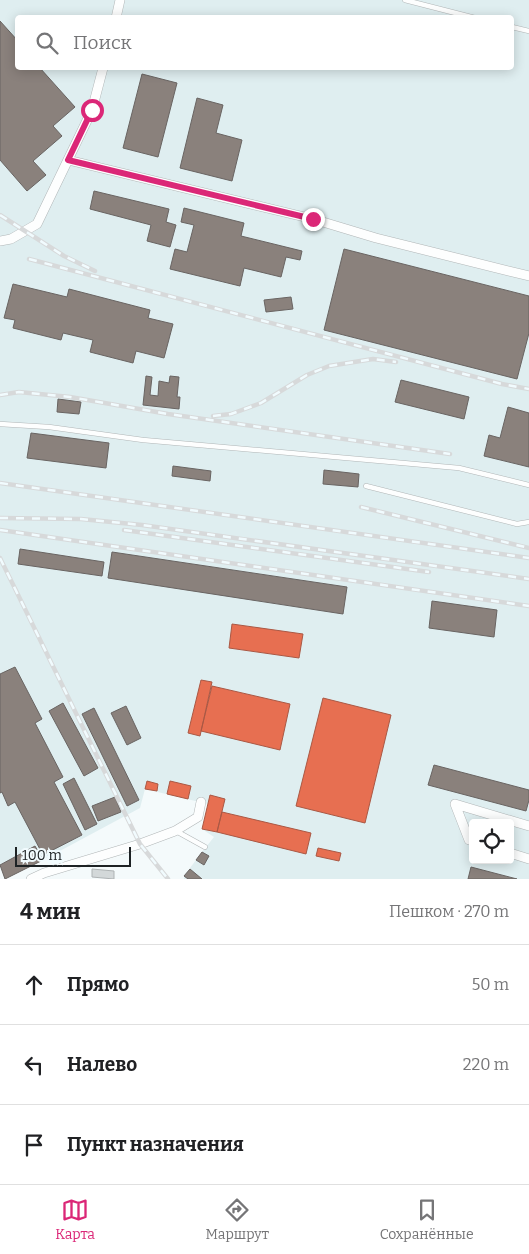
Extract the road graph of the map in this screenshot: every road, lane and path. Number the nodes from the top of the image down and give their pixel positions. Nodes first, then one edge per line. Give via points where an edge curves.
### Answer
1 (120, 0) edge
2 (405, 0) edge
3 (117, 15) edge
4 (462, 15) edge
5 (514, 27) edge
6 (529, 31) edge
7 (102, 70) edge
8 (68, 160) junction
9 (0, 241) edge
10 (529, 276) edge
11 (0, 424) edge
12 (366, 486) dead end
13 (529, 486) edge
14 (529, 522) edge
15 (201, 802) dead end
16 (506, 819) edge
17 (514, 821) edge
18 (529, 826) edge
19 (175, 831) junction
20 (469, 840) edge
21 (205, 847) dead end
22 (514, 854) edge
23 (529, 859) edge
24 (31, 879) edge

1 - 3 street
2 - 4 lane
5 - 6 lane
7 - 8 street via 92,110
8 - 9 street via 37,224 11,239
8 - 10 street via 313,219
11 - 13 lane via 459,468
12 - 14 lane via 517,524
15 - 19 street via 198,817
16 - 20 street via 456,804
17 - 18 street
19 - 21 lane
19 - 24 street
22 - 23 street

